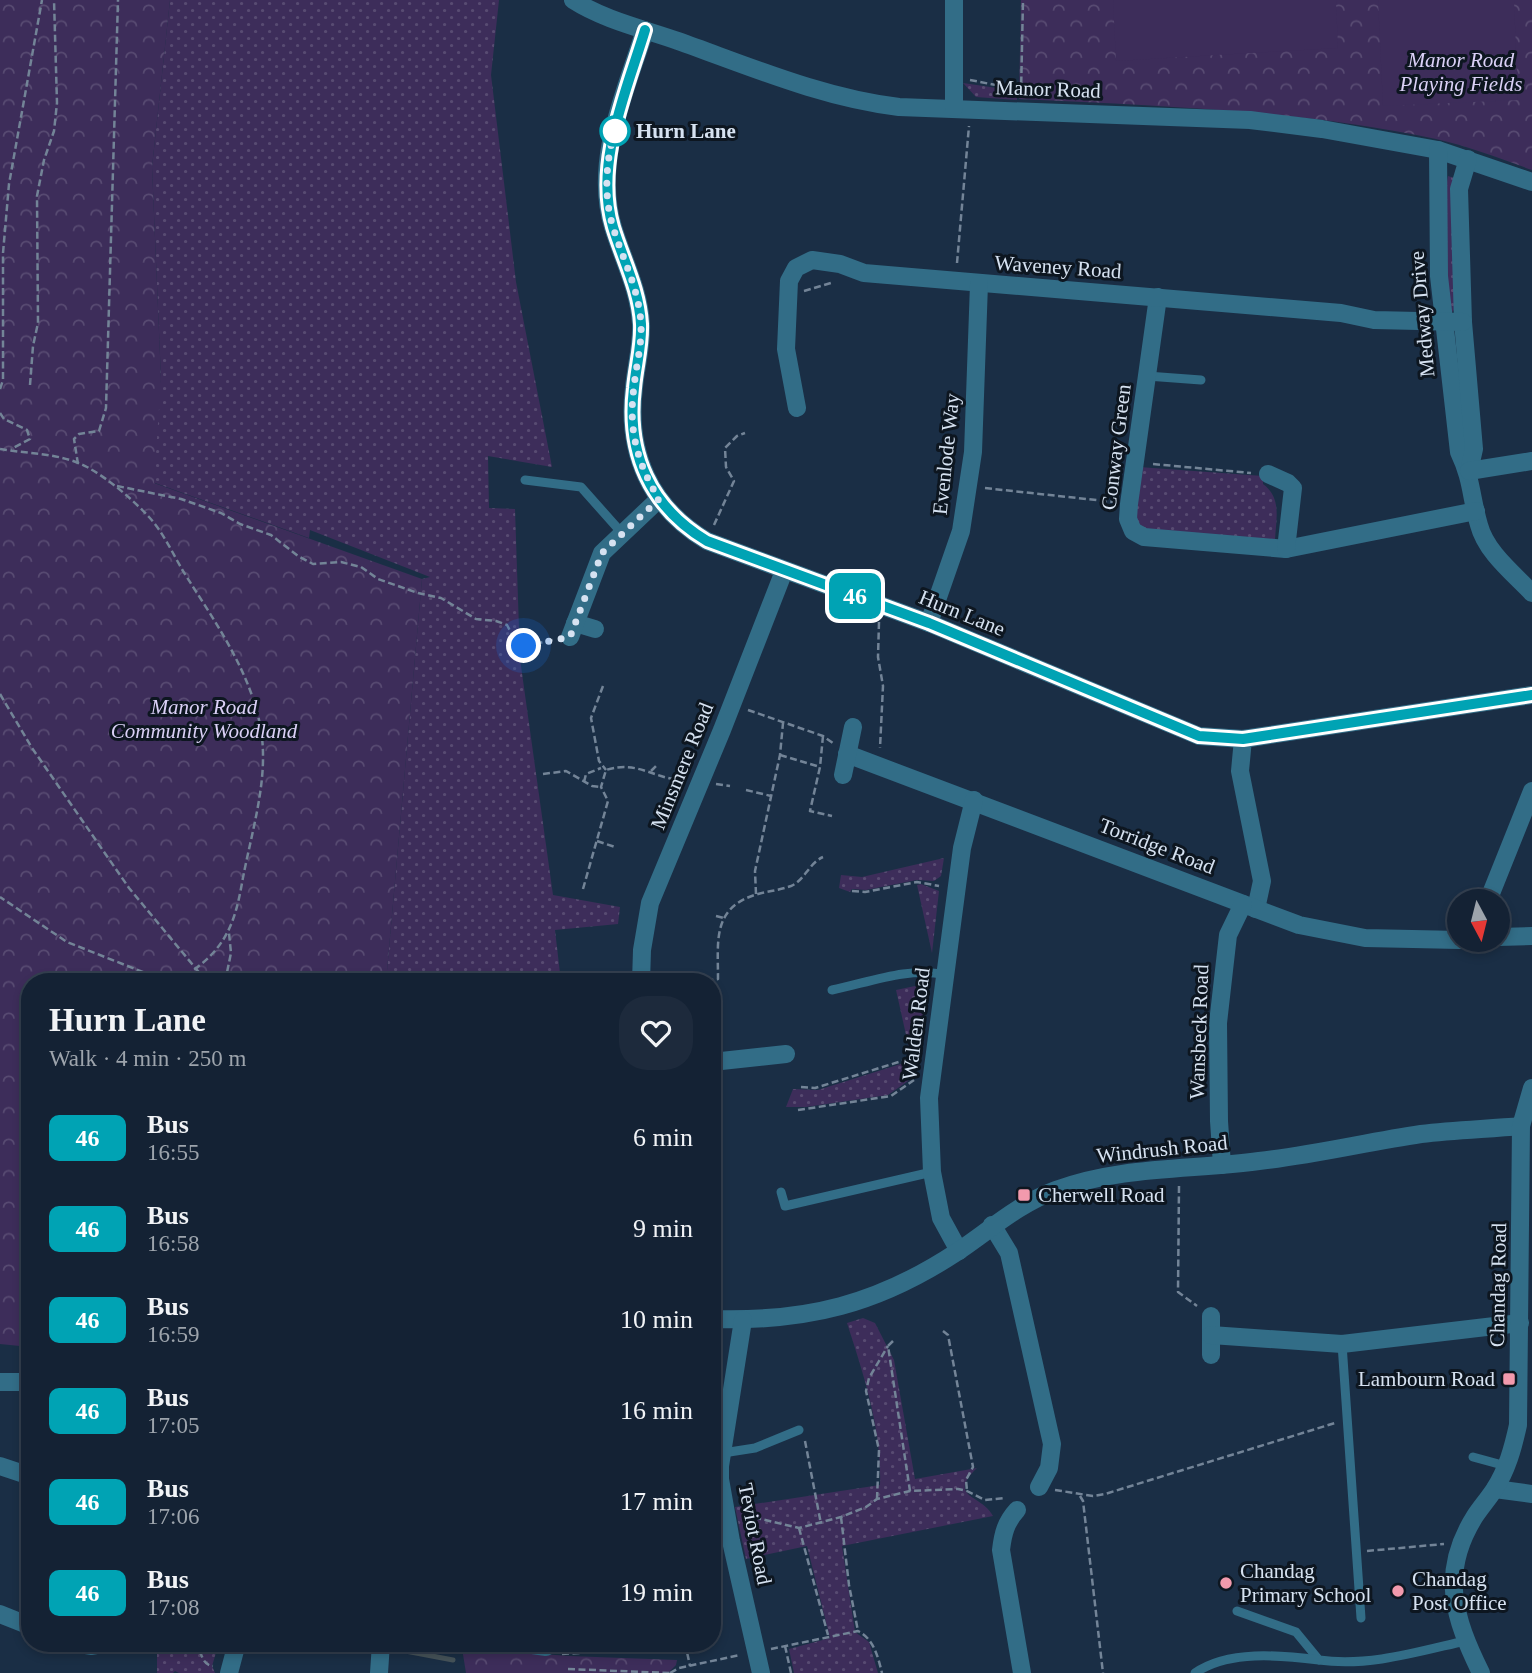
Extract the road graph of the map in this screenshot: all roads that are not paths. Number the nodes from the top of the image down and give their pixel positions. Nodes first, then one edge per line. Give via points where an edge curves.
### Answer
1 (573, 0) edge
2 (954, 0) edge
3 (645, 30) junction
4 (962, 109) junction
5 (1438, 150) junction
6 (1468, 159) junction
7 (1532, 182) edge
8 (979, 284) junction
9 (1158, 297) junction
10 (1464, 322) junction
11 (1443, 323) junction
12 (1147, 376) junction
13 (1201, 380) dead end
14 (797, 408) dead end
15 (1532, 461) edge
16 (1469, 471) junction
17 (1268, 474) road end
18 (525, 480) dead end
19 (659, 499) junction
20 (1476, 511) junction
21 (621, 533) junction
22 (1286, 549) junction
23 (784, 571) junction
24 (1532, 593) edge
25 (929, 623) junction
26 (595, 629) dead end
27 (1532, 695) edge
28 (853, 727) dead end
29 (1243, 739) junction
30 (847, 754) junction
31 (843, 775) dead end
32 (1532, 791) edge
33 (974, 800) junction
34 (1493, 889) edge
35 (1249, 906) junction
36 (1532, 936) edge
37 (1510, 937) edge
38 (1447, 940) edge
39 (641, 973) edge
40 (945, 975) junction
41 (832, 990) dead end
42 (786, 1054) dead end
43 (721, 1061) edge
44 (1532, 1088) edge
45 (1521, 1126) junction
46 (1222, 1165) junction
47 (932, 1172) junction
48 (781, 1192) dead end
49 (992, 1225) junction
50 (1527, 1236) edge
51 (959, 1251) junction
52 (1211, 1315) road end
53 (721, 1320) edge
54 (743, 1320) junction
55 (1520, 1323) junction
56 (1211, 1335) junction
57 (1342, 1344) junction
58 (1211, 1355) dead end
59 (0, 1382) edge
60 (21, 1382) edge
61 (799, 1430) road end
62 (723, 1453) junction
63 (1473, 1457) dead end
64 (0, 1466) edge
65 (1506, 1466) junction
66 (721, 1470) edge
67 (21, 1473) edge
68 (721, 1484) edge
69 (1039, 1487) road end
70 (1495, 1489) junction
71 (1532, 1494) edge
72 (1011, 1504) road end
73 (1237, 1611) dead end
74 (0, 1614) edge
75 (1361, 1618) dead end
76 (21, 1622) edge
77 (1465, 1641) junction
78 (235, 1652) edge
79 (380, 1652) edge
80 (1319, 1660) junction
81 (1342, 1664) junction
82 (230, 1671) edge
83 (379, 1673) edge
84 (761, 1673) edge
85 (1022, 1673) edge
86 (1195, 1673) edge
87 (1332, 1673) edge
88 (1481, 1673) edge

1 - 3 street, Manor Road
2 - 4 street via 955,78
3 - 4 street, Manor Road via 861,103
3 - 19 street, Hurn Lane via 608,152 607,171 612,226 636,290 641,324 632,420 636,452
4 - 5 street, Manor Road via 1250,120
5 - 6 street, Manor Road
5 - 11 street, Medway Drive
6 - 7 street, Manor Road
6 - 10 street, Medway Drive via 1458,189
8 - 9 street, Waveney Road
8 - 14 street, Waveney Road via 864,273 812,260 796,268 789,281 786,349
8 - 25 street, Evenlode Way via 968,486 961,531
9 - 11 street, Waveney Road
9 - 12 street, Conway Green
10 - 11 street, Waveney Road
10 - 16 street, Medway Drive via 1474,449
11 - 16 street, Medway Drive via 1459,452
12 - 13 lane
12 - 22 street, Conway Green via 1129,504 1133,531 1144,537
15 - 16 street
16 - 20 street, Medway Drive
17 - 22 street via 1293,488
18 - 21 lane via 581,487
19 - 21 street
19 - 23 street, Hurn Lane via 687,529 707,541
20 - 22 street, Conway Green
20 - 24 street, Medway Drive via 1484,538
21 - 26 street via 602,553 573,630
23 - 25 street, Hurn Lane
23 - 39 street, Minsmere Road via 650,903
25 - 29 street, Hurn Lane via 1199,736
27 - 29 street, Hurn Lane
28 - 30 street
29 - 35 street via 1240,771 1262,881
30 - 31 street
30 - 33 street, Torridge Road
32 - 34 street
33 - 35 street, Torridge Road
33 - 40 street, Walden Road via 962,848
35 - 38 street, Torridge Road via 1299,925 1365,938
35 - 46 street, Wansbeck Road via 1228,936 1220,997 1217,1068
36 - 37 street
40 - 41 lane via 916,973
40 - 47 street, Walden Road via 929,1098
42 - 43 street
44 - 45 street, Chandag Road
45 - 46 street, Windrush Road via 1422,1134
45 - 50 street, Chandag Road
46 - 49 street, Windrush Road via 1087,1180 1055,1190
47 - 48 lane via 785,1206
47 - 51 street, Walden Road via 941,1218
49 - 51 street, Windrush Road
49 - 69 street via 1009,1253 1052,1444 1049,1468
50 - 55 street, Chandag Road
51 - 54 street, Windrush Road via 880,1295 777,1319
52 - 56 street
53 - 54 street, Windrush Road
54 - 62 street, Teviot Road
55 - 57 street
55 - 65 street, Chandag Road via 1518,1425
56 - 57 street
56 - 58 street
57 - 75 lane
59 - 60 street
61 - 62 lane via 755,1448
62 - 66 street, Teviot Road
63 - 65 lane
64 - 67 street
65 - 70 street, Chandag Road
68 - 84 street, Teviot Road
70 - 71 street
70 - 77 street, Chandag Road via 1461,1543 1454,1588
72 - 85 street via 1001,1550
73 - 80 lane via 1296,1632
74 - 76 street
77 - 81 lane
77 - 88 street, Chandag Road
78 - 82 street
79 - 83 street
80 - 81 lane
80 - 86 lane via 1241,1658 1207,1665
81 - 87 lane

